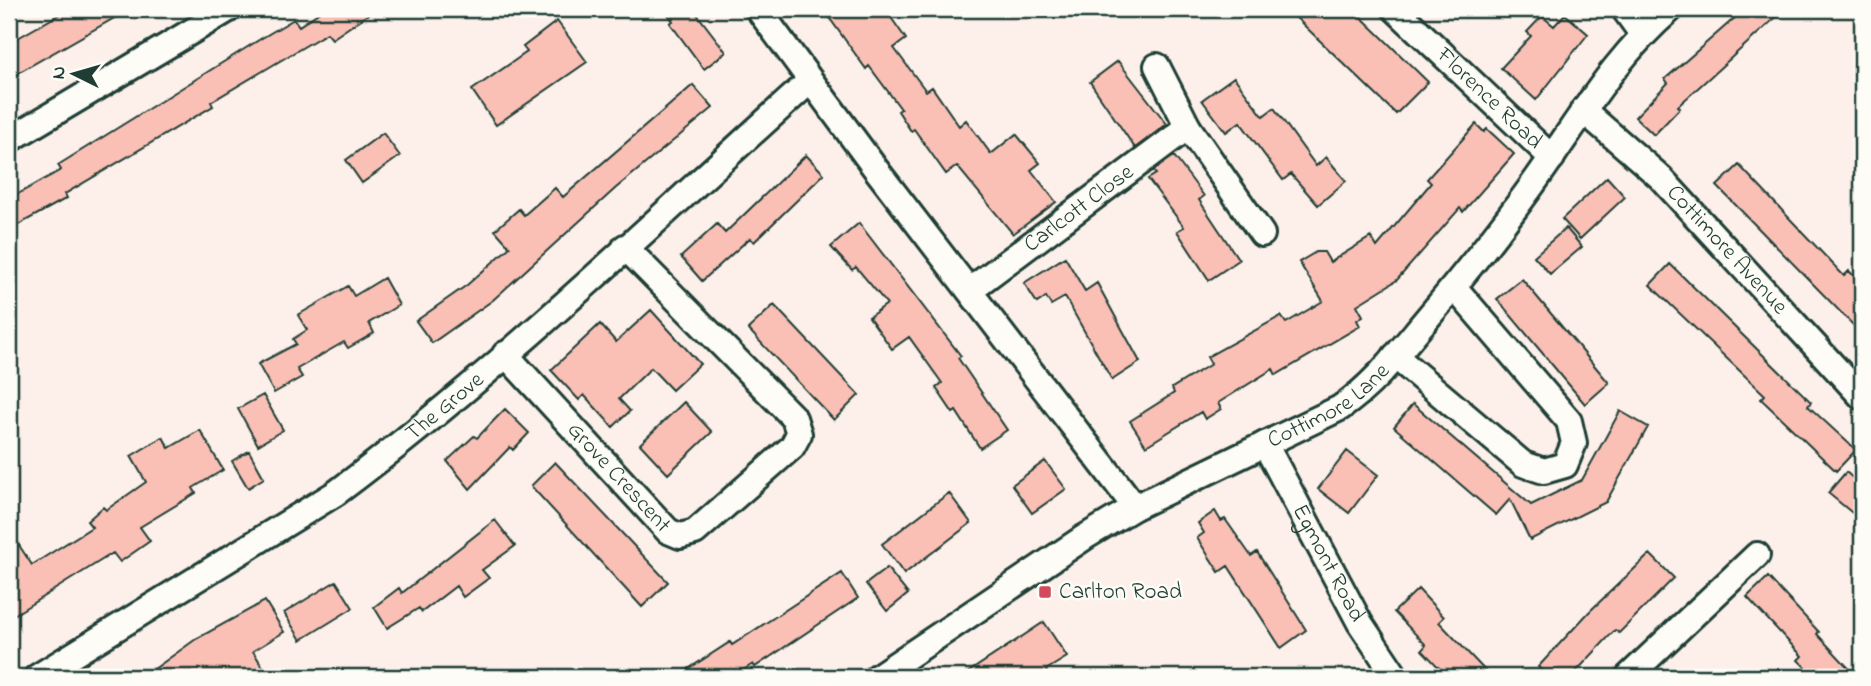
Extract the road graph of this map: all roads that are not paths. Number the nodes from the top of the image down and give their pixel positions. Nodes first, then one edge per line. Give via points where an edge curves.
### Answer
1 (229, 9) edge
2 (758, 9) edge
3 (1395, 9) edge
4 (1624, 9) edge
5 (1671, 9) edge
6 (1642, 34) junction
7 (1157, 66) dead end
8 (810, 81) junction
9 (1583, 110) junction
10 (1188, 127) junction
11 (9, 140) edge
12 (1552, 158) junction
13 (1262, 234) dead end
14 (625, 247) junction
15 (1454, 287) junction
16 (970, 290) junction
17 (505, 354) junction
18 (1395, 356) junction
19 (1862, 397) edge
20 (1265, 444) junction
21 (1135, 507) junction
22 (1757, 555) dead end
23 (37, 677) edge
24 (877, 677) edge
25 (1395, 677) edge
26 (1628, 677) edge

1 - 11 street
2 - 8 street
3 - 12 street, Florence Road
4 - 6 street
5 - 6 street, Cottimore Lane
6 - 9 street, Cottimore Lane
7 - 10 street
8 - 14 street, The Grove
8 - 16 street
9 - 12 street, Cottimore Lane
9 - 19 street, Cottimore Avenue via 1660,177
10 - 13 street
10 - 16 street, Carlcott Close
12 - 15 street, Cottimore Lane
14 - 17 street, The Grove
14 - 17 street, Grove Crescent via 794,418 799,434 792,447 695,532 680,536 668,531
15 - 18 street, Cottimore Lane
15 - 18 street via 1569,421 1574,443 1565,465 1544,471 1523,464
16 - 21 street
17 - 23 street, The Grove via 336,493
18 - 20 street, Cottimore Lane via 1361,394
20 - 21 street, Cottimore Lane
20 - 25 street, Egmont Road via 1360,623
21 - 24 street, Cottimore Lane
22 - 26 street

